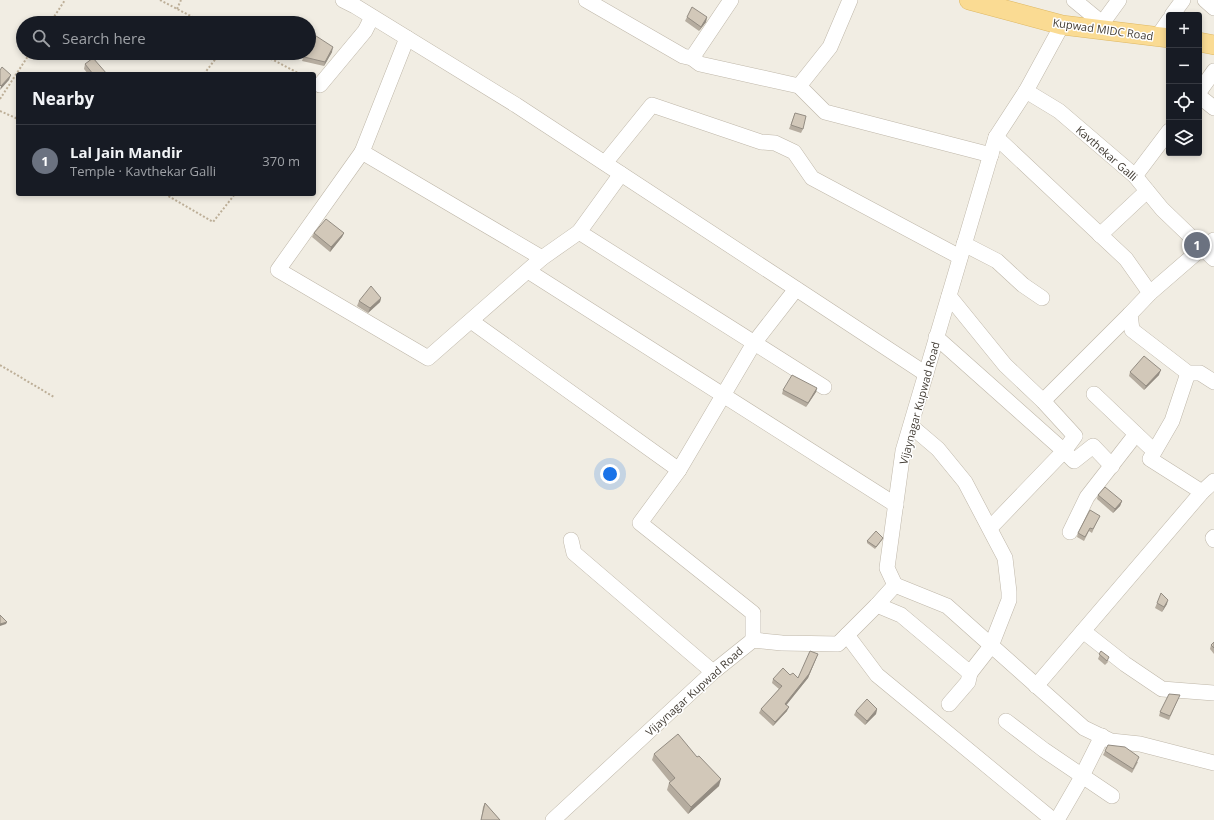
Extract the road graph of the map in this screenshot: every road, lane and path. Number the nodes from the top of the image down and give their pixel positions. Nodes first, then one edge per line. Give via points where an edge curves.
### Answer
1 (65, 0) edge
2 (160, 0) edge
3 (181, 0) edge
4 (343, 0) edge
5 (586, 0) edge
6 (731, 0) edge
7 (850, 0) edge
8 (973, 0) edge
9 (1074, 0) edge
10 (1119, 0) edge
11 (1183, 0) edge
12 (1205, 0) edge
13 (1214, 8) edge
14 (177, 9) junction
15 (1174, 12) edge
16 (55, 16) edge
17 (190, 16) edge
18 (372, 17) junction
19 (1062, 25) junction
20 (1100, 26) junction
21 (1164, 37) edge
22 (407, 38) junction
23 (1202, 43) edge
24 (1214, 45) edge
25 (692, 58) junction
26 (25, 60) edge
27 (215, 60) edge
28 (273, 60) edge
29 (1214, 71) edge
30 (18, 72) edge
31 (206, 72) edge
32 (296, 72) edge
33 (16, 74) edge
34 (320, 85) dead end
35 (800, 86) junction
36 (1202, 88) edge
37 (1026, 90) junction
38 (1202, 98) edge
39 (0, 99) edge
40 (1214, 108) edge
41 (0, 111) edge
42 (16, 119) edge
43 (1166, 135) edge
44 (996, 137) junction
45 (362, 152) junction
46 (991, 155) junction
47 (605, 163) junction
48 (621, 174) junction
49 (1135, 176) junction
50 (1147, 191) junction
51 (168, 196) edge
52 (233, 196) edge
53 (579, 232) junction
54 (1100, 235) junction
55 (1208, 244) edge
56 (962, 251) junction
57 (542, 258) junction
58 (1214, 260) edge
59 (528, 271) junction
60 (796, 289) junction
61 (1150, 293) junction
62 (948, 296) junction
63 (1042, 298) dead end
64 (1130, 314) junction
65 (471, 321) junction
66 (936, 337) junction
67 (754, 343) junction
68 (0, 366) edge
69 (1188, 373) junction
70 (926, 374) junction
71 (1214, 382) edge
72 (824, 387) dead end
73 (1094, 394) dead end
74 (723, 396) junction
75 (54, 397) dead end
76 (1043, 401) junction
77 (910, 426) junction
78 (1136, 434) junction
79 (1064, 451) junction
80 (1154, 451) junction
81 (1112, 466) junction
82 (679, 470) junction
83 (1214, 481) edge
84 (1202, 492) junction
85 (896, 505) junction
86 (990, 528) junction
87 (1070, 532) dead end
88 (571, 540) dead end
89 (895, 585) junction
90 (877, 605) junction
91 (1083, 631) junction
92 (847, 635) junction
93 (752, 640) junction
94 (991, 646) junction
95 (713, 672) junction
96 (970, 673) junction
97 (1036, 686) junction
98 (1214, 693) edge
99 (949, 704) dead end
100 (1006, 721) dead end
101 (1102, 736) junction
102 (1214, 763) edge
103 (1082, 776) junction
104 (1112, 796) dead end
105 (553, 820) edge
106 (1053, 820) edge
107 (1057, 820) edge

1 - 16 path
2 - 14 path
3 - 14 path
4 - 18 street
5 - 25 street via 683,56
6 - 25 street
7 - 35 street via 830,46
8 - 19 main road, Kupwad MIDC Road
9 - 20 street
10 - 20 street
11 - 15 street
12 - 13 street
14 - 17 path
18 - 22 street
18 - 34 street via 365,31
19 - 20 main road, Kupwad MIDC Road
19 - 37 street, Vijaynagar Kupwad Road
20 - 21 main road, Kupwad MIDC Road
22 - 45 street
22 - 47 street
23 - 24 main road
25 - 35 street via 700,64
26 - 30 path
27 - 31 path
28 - 32 path
29 - 36 street
33 - 39 path
35 - 46 street via 825,112
37 - 44 street, Vijaynagar Kupwad Road
37 - 49 street, Kavthekar Galli via 1059,112
38 - 40 street
41 - 42 path
43 - 49 street
44 - 46 street, Vijaynagar Kupwad Road
44 - 54 street
45 - 57 street
45 - 65 street via 278,270 428,358
46 - 56 street, Vijaynagar Kupwad Road
47 - 48 street
47 - 56 street via 652,105 788,149 794,152 812,178
48 - 53 street
48 - 60 street
49 - 50 street, Kavthekar Galli
50 - 54 street
50 - 55 street, Kavthekar Galli via 1162,209
51 - 52 path via 213,222
53 - 57 street
53 - 67 street
54 - 61 street via 1126,259
55 - 58 street, Kavthekar Galli
55 - 61 street
56 - 62 street, Vijaynagar Kupwad Road
56 - 63 street via 997,261 1023,285
57 - 59 street
59 - 65 street
59 - 74 street
60 - 67 street
60 - 70 street
61 - 64 street
62 - 66 street, Vijaynagar Kupwad Road
62 - 76 street via 1005,365
64 - 69 street via 1132,330
64 - 76 street
65 - 82 street
66 - 70 street, Vijaynagar Kupwad Road
66 - 79 street
67 - 72 street
67 - 74 street
68 - 75 path
69 - 71 street via 1200,373
69 - 80 street via 1172,421
70 - 77 street, Vijaynagar Kupwad Road
73 - 78 street
74 - 82 street
74 - 85 street
76 - 79 street via 1075,436
77 - 85 street, Vijaynagar Kupwad Road via 903,451
77 - 86 street via 938,449 965,482
78 - 80 street
78 - 81 street
79 - 81 street via 1074,461 1093,446
79 - 86 street
80 - 84 street via 1150,458
81 - 87 street via 1087,497
82 - 93 street via 640,523 753,613
83 - 84 street
84 - 91 street
85 - 89 street, Vijaynagar Kupwad Road via 887,568
86 - 94 street via 1005,558 1009,592 1009,600
88 - 95 street via 574,553
89 - 90 street, Vijaynagar Kupwad Road
89 - 94 street via 947,606
90 - 92 street, Vijaynagar Kupwad Road
90 - 96 street via 901,615
91 - 97 street
91 - 98 street via 1162,689
92 - 93 street, Vijaynagar Kupwad Road via 838,644
92 - 106 street via 877,675
93 - 95 street, Vijaynagar Kupwad Road
94 - 96 street
94 - 97 street
95 - 105 street, Vijaynagar Kupwad Road
96 - 99 street via 968,682
97 - 101 street via 1084,728
100 - 103 street
101 - 102 street
101 - 103 street
103 - 104 street
103 - 107 street

